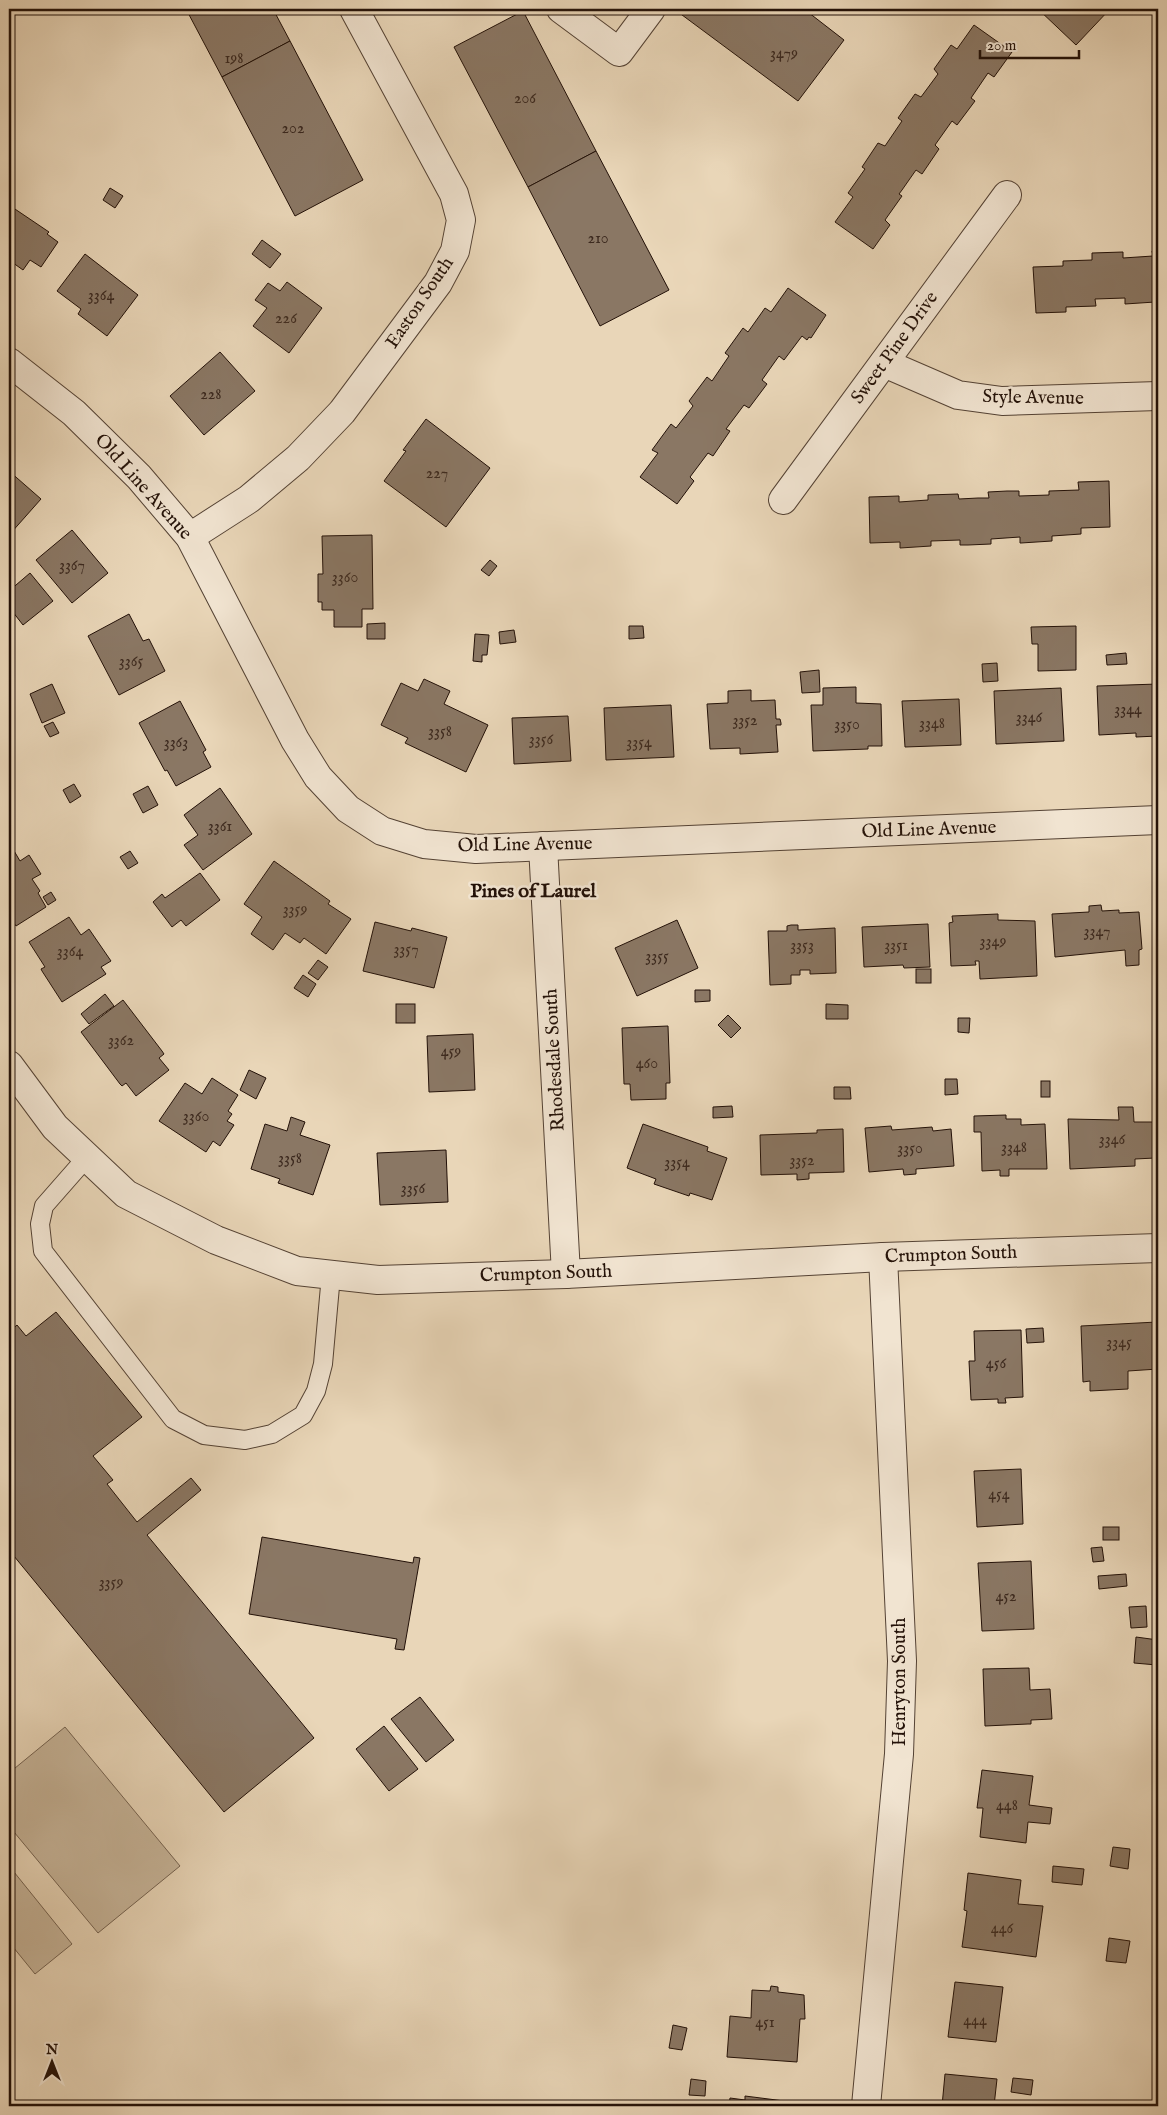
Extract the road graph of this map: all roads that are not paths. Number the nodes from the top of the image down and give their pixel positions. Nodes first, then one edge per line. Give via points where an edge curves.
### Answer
1 (354, 9) edge
2 (560, 9) edge
3 (651, 9) edge
4 (1007, 195) dead end
5 (9, 362) edge
6 (884, 362) junction
7 (1158, 396) edge
8 (783, 500) dead end
9 (190, 537) junction
10 (1158, 820) edge
11 (543, 846) junction
12 (9, 1065) edge
13 (86, 1157) junction
14 (1158, 1248) edge
15 (883, 1257) junction
16 (566, 1274) junction
17 (331, 1275) junction
18 (866, 2106) edge

1 - 9 street, Easton South via 454,194 461,220 456,251 438,283 342,412 298,458 249,499
2 - 3 street via 619,52
4 - 6 street, Sweet Pine Drive
5 - 9 street, Old Line Avenue via 74,413 139,477
6 - 7 street, Style Avenue via 958,395 1002,401
6 - 8 street, Sweet Pine Drive
9 - 11 street, Old Line Avenue via 295,740 318,777 348,809 382,831 424,844 476,849
10 - 11 street, Old Line Avenue
11 - 16 street, Rhodesdale South
12 - 13 street, Crumpton South via 55,1126
13 - 17 street, Crumpton South via 126,1194 216,1240 297,1271
13 - 17 lane via 44,1206 40,1224 44,1251 173,1419 204,1435 245,1440 272,1434 303,1415 316,1391 323,1364
14 - 15 street, Crumpton South
15 - 16 street, Crumpton South
15 - 18 street, Henryton South via 902,1661 899,1754
16 - 17 street, Crumpton South via 378,1280

